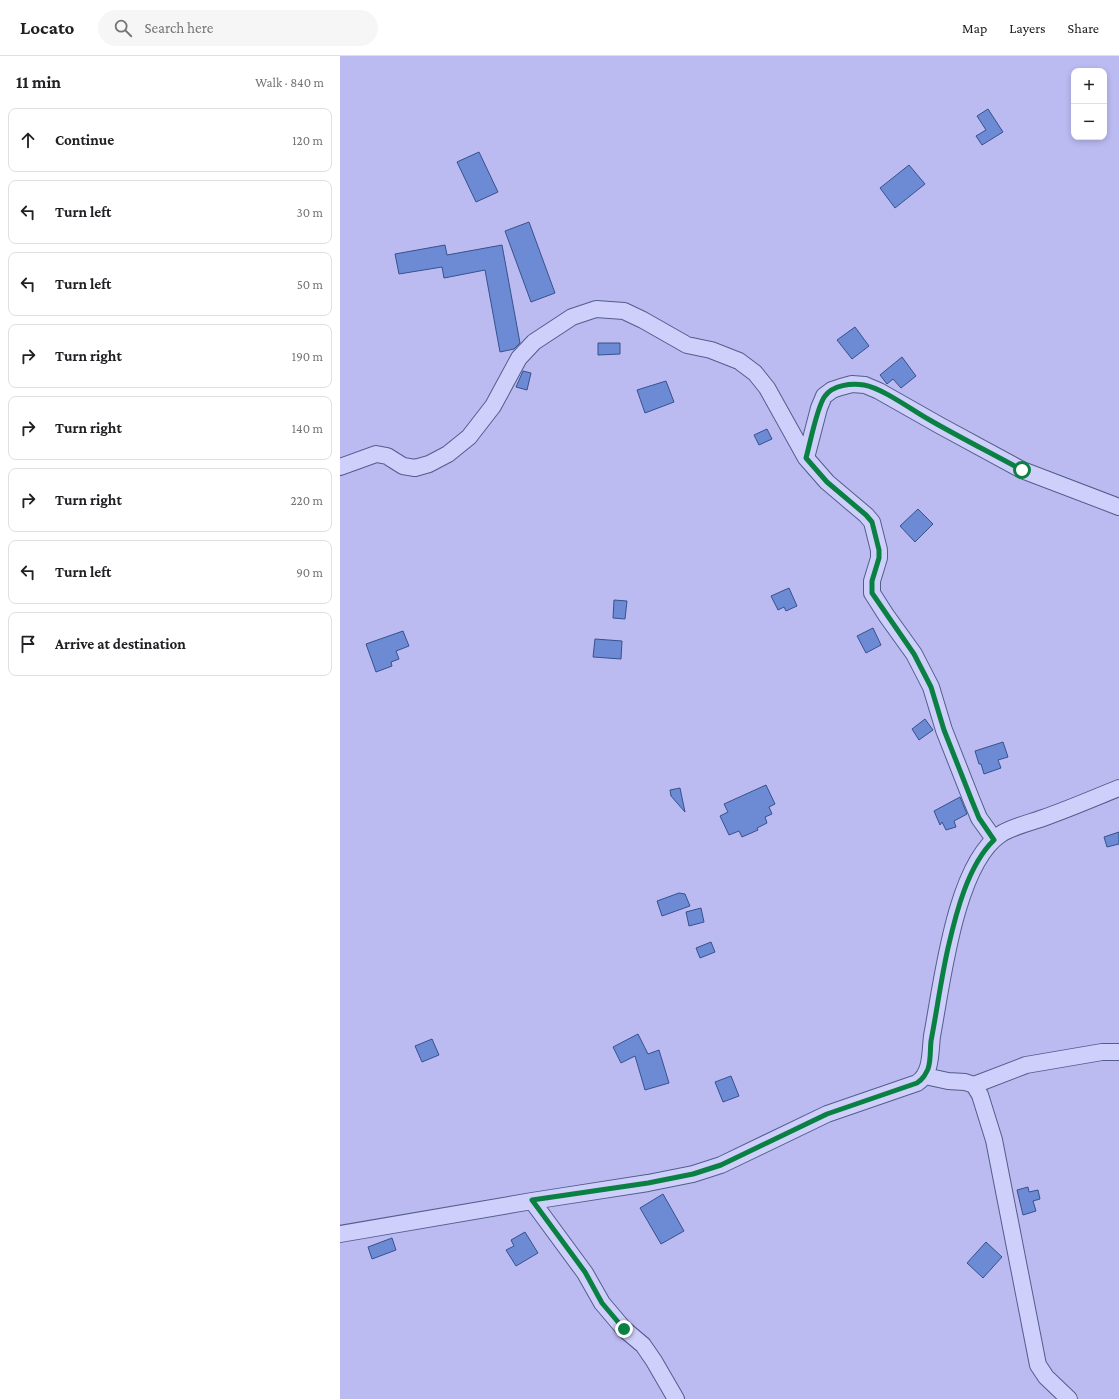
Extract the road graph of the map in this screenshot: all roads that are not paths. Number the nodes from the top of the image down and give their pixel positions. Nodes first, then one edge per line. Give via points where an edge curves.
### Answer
1 (806, 458) junction
2 (340, 467) edge
3 (1119, 507) edge
4 (1119, 788) edge
5 (994, 840) junction
6 (1119, 1052) edge
7 (925, 1076) junction
8 (974, 1085) junction
9 (532, 1200) junction
10 (340, 1234) edge
11 (676, 1399) edge
12 (1069, 1399) edge

1 - 2 street via 767,388 755,373 739,361 711,350 687,346 624,311 596,309 572,317 534,342 519,358 492,406 469,437 448,454 415,468 403,466 387,456 376,454
1 - 3 street via 824,396 832,390 852,384 865,385 1022,470
1 - 5 street via 827,482 872,522 879,558 872,581 872,593 914,654 931,687 944,730 979,818
4 - 5 street via 1001,833
5 - 7 street via 973,867 963,894 948,948
6 - 8 street via 1102,1052 1026,1065
7 - 8 street
7 - 9 street via 917,1083 827,1114 721,1165 693,1174
8 - 12 street via 980,1095 994,1140 1038,1365 1046,1377
9 - 10 street
9 - 11 street via 585,1272 602,1303 654,1361

